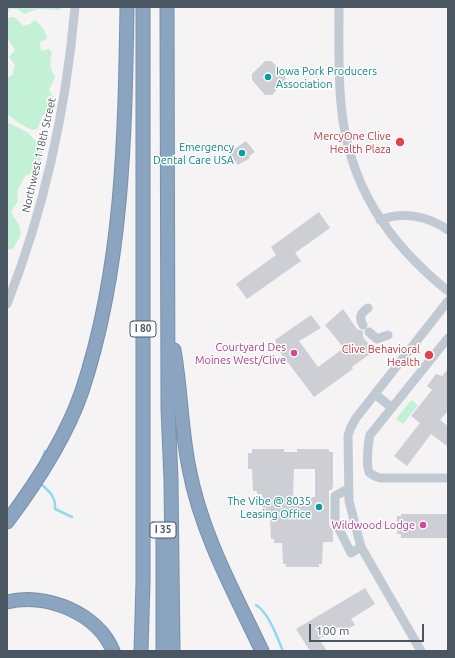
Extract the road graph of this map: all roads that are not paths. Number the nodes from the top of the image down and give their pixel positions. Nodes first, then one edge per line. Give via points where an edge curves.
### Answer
1 (75, 7) edge
2 (126, 7) edge
3 (143, 7) edge
4 (167, 7) edge
5 (339, 7) edge
6 (380, 220) junction
7 (448, 230) edge
8 (448, 291) edge
9 (448, 301) edge
10 (7, 304) edge
11 (368, 308) dead end
12 (167, 316) junction
13 (363, 325) dead end
14 (369, 332) dead end
15 (388, 334) dead end
16 (448, 338) edge
17 (375, 394) junction
18 (392, 408) junction
19 (168, 409) junction
20 (448, 478) edge
21 (348, 489) junction
22 (7, 522) edge
23 (361, 547) junction
24 (7, 602) edge
25 (112, 651) edge
26 (141, 651) edge
27 (163, 651) edge
28 (173, 651) edge
29 (262, 651) edge
30 (421, 651) edge

1 - 10 street, Northwest 118th Street via 66,86 50,168 38,216
2 - 22 highway via 124,133 115,237 103,316 82,392 64,433 38,479
3 - 26 highway, I 80
4 - 12 highway, I 80
5 - 6 street via 339,83 345,138 362,186
6 - 7 street via 396,215 412,216 436,222
6 - 8 street via 415,262
9 - 17 street
11 - 13 street via 360,317
12 - 19 highway, I 80
12 - 29 highway via 179,378 189,468 199,508 213,547
14 - 15 street via 377,340
16 - 18 street
17 - 18 street
17 - 21 street via 350,429
18 - 20 street via 369,440 369,472 381,478
19 - 27 highway, I 35 via 163,479
19 - 28 highway, I 80
21 - 23 street
21 - 23 street via 335,496 335,521 351,553
23 - 30 street
24 - 25 highway via 38,600 58,604 88,620 101,633

